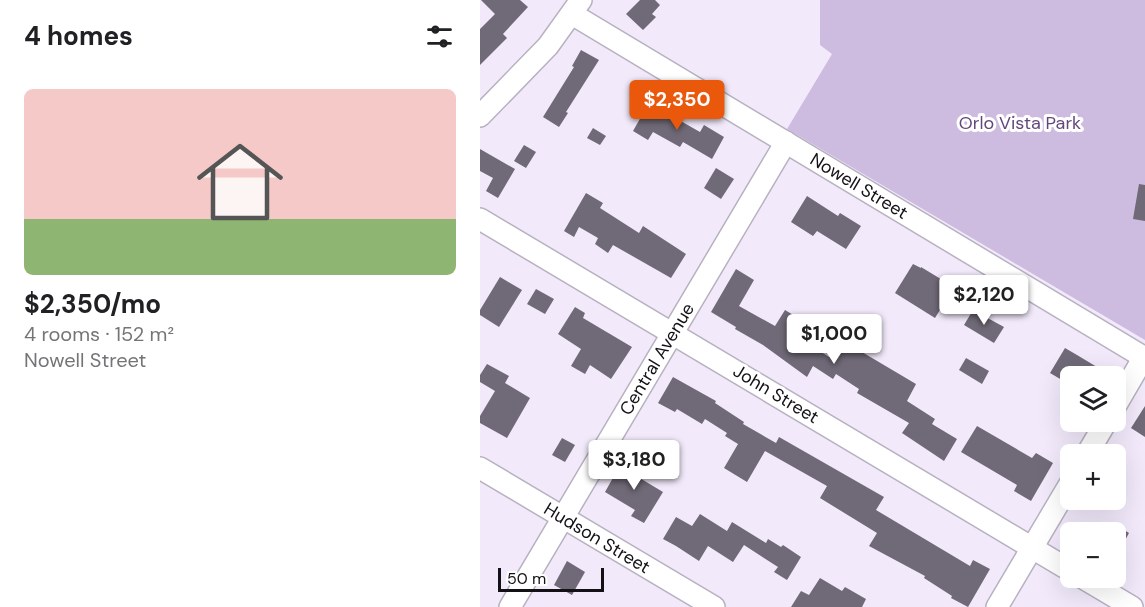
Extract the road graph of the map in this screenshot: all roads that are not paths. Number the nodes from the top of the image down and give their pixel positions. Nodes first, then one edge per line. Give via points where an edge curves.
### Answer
1 (577, 7) edge
2 (480, 116) edge
3 (786, 142) junction
4 (480, 219) edge
5 (672, 332) junction
6 (1145, 357) edge
7 (1126, 388) edge
8 (480, 468) edge
9 (1060, 501) edge
10 (562, 517) junction
11 (1032, 548) junction
12 (1060, 565) edge
13 (1100, 588) edge
14 (510, 607) edge
15 (714, 607) edge
16 (997, 607) edge
17 (1132, 607) edge

1 - 2 street via 548,45
1 - 3 street, Nowell Street
3 - 5 street, Central Avenue
3 - 6 street, Nowell Street
4 - 5 street, John Street
5 - 10 street, Central Avenue
5 - 11 street, John Street
6 - 7 street
8 - 10 street, Hudson Street
9 - 11 street
10 - 14 street, Central Avenue
10 - 15 street, Hudson Street
11 - 12 street, John Street
11 - 16 street
13 - 17 street

